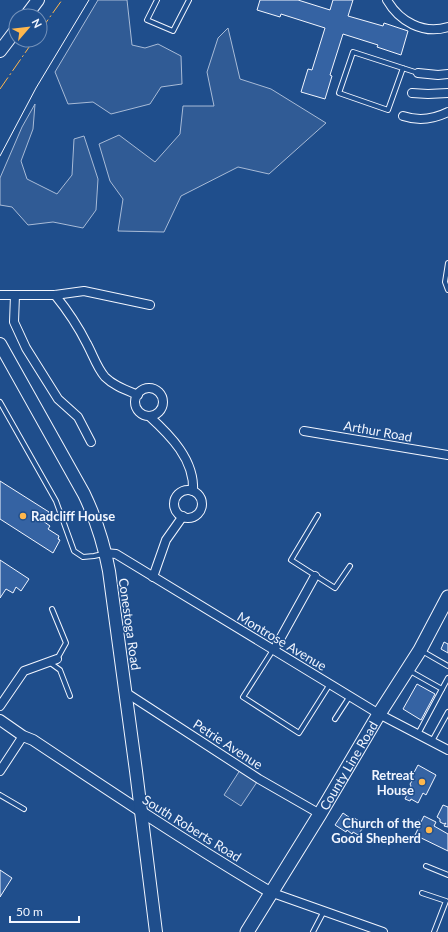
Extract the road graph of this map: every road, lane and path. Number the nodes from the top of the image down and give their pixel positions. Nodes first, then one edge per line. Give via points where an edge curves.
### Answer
1 (157, 0) edge
2 (189, 0) edge
3 (387, 0) edge
4 (448, 27) edge
5 (4, 40) edge
6 (0, 51) edge
7 (403, 68) junction
8 (418, 73) joint
9 (448, 74) edge
10 (412, 93) dead end
11 (448, 93) edge
12 (448, 112) edge
13 (403, 116) dead end
14 (448, 264) edge
15 (448, 290) edge
16 (7, 295) edge
17 (55, 295) junction
18 (0, 304) edge
19 (150, 305) dead end
20 (0, 344) edge
21 (138, 395) junction
22 (0, 402) edge
23 (149, 416) junction
24 (304, 431) dead end
25 (91, 442) dead end
26 (448, 455) edge
27 (193, 491) junction
28 (318, 515) dead end
29 (183, 516) junction
30 (105, 553) junction
31 (350, 566) dead end
32 (316, 576) junction
33 (153, 577) junction
34 (447, 600) edge
35 (52, 609) dead end
36 (274, 650) junction
37 (420, 650) junction
38 (57, 659) joint
39 (48, 662) junction
40 (448, 666) edge
41 (408, 670) junction
42 (448, 678) edge
43 (330, 684) junction
44 (442, 689) junction
45 (125, 692) junction
46 (70, 696) dead end
47 (350, 696) junction
48 (0, 706) edge
49 (448, 712) edge
50 (379, 714) junction
51 (335, 719) dead end
52 (0, 720) edge
53 (418, 734) junction
54 (23, 736) junction
55 (432, 742) junction
56 (448, 750) edge
57 (0, 771) edge
58 (0, 795) edge
59 (24, 809) dead end
60 (141, 812) junction
61 (320, 814) junction
62 (426, 866) dead end
63 (448, 875) edge
64 (270, 892) junction
65 (422, 892) dead end
66 (447, 902) edge
67 (324, 911) junction
68 (156, 932) edge
69 (247, 932) edge
70 (313, 932) edge
71 (383, 932) edge
72 (434, 932) edge

1 - 2 lane via 147,20 173,31
3 - 4 street via 392,10 406,22 424,29
5 - 6 main road
7 - 7 lane via 353,52 339,93 388,110
7 - 8 lane
8 - 9 street
10 - 11 street
12 - 13 street via 436,117 412,119
14 - 15 lane via 445,282
16 - 17 street
16 - 18 street
16 - 25 street via 14,322 26,348 58,399 78,417
17 - 19 street via 84,292
17 - 21 street via 69,312 105,377 118,388
20 - 30 main road, Conestoga Road via 84,494 94,516
21 - 23 street via 136,408
21 - 23 street via 138,392 148,388 154,389 162,396 162,407 155,415
22 - 30 lane via 56,501 74,551 83,557
23 - 27 street via 163,428 183,455 194,480
24 - 26 street, Arthur Road
27 - 29 street via 183,491 175,498 175,509
27 - 29 street via 201,498 201,509 194,516
28 - 32 lane via 291,560
29 - 33 street via 166,540
30 - 33 street, Montrose Avenue via 116,554
30 - 45 main road, Conestoga Road
31 - 32 lane via 335,588
32 - 36 street
33 - 36 street, Montrose Avenue
34 - 37 main road, County Line Road
35 - 38 lane via 66,643
36 - 43 street, Montrose Avenue
36 - 43 lane via 243,697 299,733
37 - 40 lane
37 - 41 main road, County Line Road
38 - 39 street
39 - 46 lane via 60,670
39 - 48 street via 24,672
41 - 44 lane
41 - 50 main road, County Line Road
42 - 44 lane
43 - 47 street, Montrose Avenue
44 - 53 lane
45 - 60 main road, Conestoga Road
45 - 61 street, Petrie Avenue via 260,779
47 - 50 street, Montrose Avenue
47 - 51 lane
49 - 55 lane
50 - 53 street, Montrose Avenue
50 - 61 main road, County Line Road
52 - 54 street, South Roberts Road
53 - 55 street, Montrose Avenue
54 - 57 street
54 - 60 street, South Roberts Road via 33,740
55 - 56 street, Montrose Avenue
58 - 59 lane
60 - 64 street, South Roberts Road
60 - 68 main road, Conestoga Road
61 - 64 main road, County Line Road
62 - 63 lane
64 - 67 street, South Roberts Road
64 - 69 main road, County Line Road
65 - 66 lane
66 - 72 lane
67 - 70 lane
67 - 71 street, South Roberts Road

